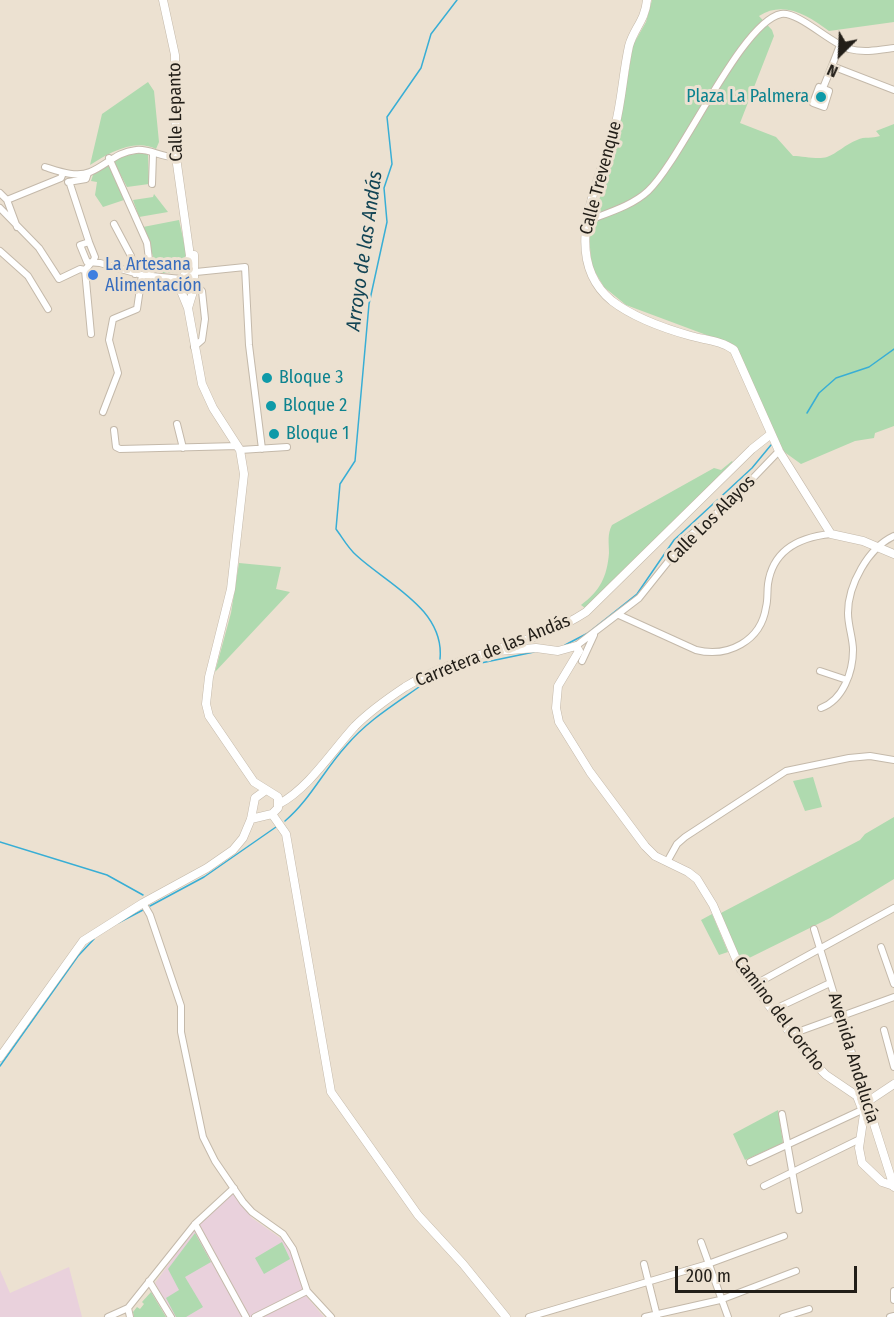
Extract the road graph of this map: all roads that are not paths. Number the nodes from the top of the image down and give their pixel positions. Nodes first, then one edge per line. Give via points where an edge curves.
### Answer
1 (163, 0) edge
2 (647, 0) edge
3 (840, 45) junction
4 (894, 48) edge
5 (832, 66) junction
6 (823, 88) dead end
7 (894, 90) edge
8 (153, 154) junction
9 (176, 157) junction
10 (109, 158) junction
11 (45, 166) dead end
12 (88, 172) junction
13 (62, 176) junction
14 (70, 184) junction
15 (152, 184) dead end
16 (0, 193) edge
17 (7, 200) junction
18 (0, 208) edge
19 (587, 221) junction
20 (114, 224) dead end
21 (185, 225) junction
22 (17, 228) junction
23 (0, 251) edge
24 (91, 264) junction
25 (196, 272) junction
26 (139, 274) junction
27 (153, 276) junction
28 (183, 277) junction
29 (194, 285) junction
30 (181, 289) junction
31 (188, 308) junction
32 (48, 309) dead end
33 (91, 334) dead end
34 (194, 347) junction
35 (103, 412) dead end
36 (177, 424) dead end
37 (114, 430) dead end
38 (771, 434) junction
39 (287, 447) dead end
40 (183, 448) junction
41 (239, 448) junction
42 (262, 448) junction
43 (779, 451) junction
44 (831, 534) junction
45 (894, 536) edge
46 (879, 547) junction
47 (894, 554) edge
48 (619, 615) junction
49 (594, 635) junction
50 (531, 637) junction
51 (517, 642) junction
52 (535, 647) junction
53 (577, 647) junction
54 (498, 651) junction
55 (578, 661) junction
56 (820, 671) dead end
57 (848, 680) junction
58 (821, 708) dead end
59 (894, 760) edge
60 (254, 782) junction
61 (266, 790) junction
62 (276, 794) junction
63 (291, 794) junction
64 (257, 795) junction
65 (279, 804) junction
66 (254, 805) junction
67 (272, 814) junction
68 (263, 815) junction
69 (251, 819) junction
70 (668, 862) junction
71 (143, 903) junction
72 (894, 908) edge
73 (814, 929) dead end
74 (881, 947) dead end
75 (820, 951) junction
76 (830, 983) junction
77 (894, 984) edge
78 (754, 985) junction
79 (894, 997) edge
80 (773, 1010) junction
81 (840, 1016) junction
82 (884, 1030) dead end
83 (792, 1034) junction
84 (0, 1057) edge
85 (894, 1067) edge
86 (894, 1084) edge
87 (865, 1106) junction
88 (782, 1114) dead end
89 (860, 1139) junction
90 (788, 1145) junction
91 (750, 1162) dead end
92 (792, 1172) junction
93 (764, 1186) dead end
94 (894, 1186) edge
95 (234, 1188) junction
96 (799, 1210) dead end
97 (195, 1224) junction
98 (784, 1236) dead end
99 (701, 1242) dead end
100 (644, 1264) dead end
101 (708, 1264) junction
102 (796, 1271) dead end
103 (149, 1281) junction
104 (648, 1281) junction
105 (307, 1291) junction
106 (894, 1291) edge
107 (722, 1299) junction
108 (894, 1300) edge
109 (128, 1308) junction
110 (809, 1309) dead end
111 (657, 1315) edge
112 (108, 1317) edge
113 (130, 1317) edge
114 (171, 1317) edge
115 (246, 1317) edge
116 (255, 1317) edge
117 (331, 1317) edge
118 (506, 1317) edge
119 (529, 1317) edge
120 (645, 1317) edge
121 (728, 1317) edge
122 (783, 1317) edge

1 - 9 street, Calle Lepanto via 176,55
2 - 19 street, Calle Trevenque via 645,16 630,45 622,99
3 - 4 street via 857,51
3 - 5 street
3 - 19 street via 797,18 774,17 725,72 653,186 632,202
5 - 6 street
5 - 7 street
8 - 9 street
8 - 10 street via 135,150
8 - 15 street
9 - 21 street, Calle Lepanto
10 - 12 street
10 - 27 street via 147,243
11 - 13 street
12 - 13 street
12 - 14 street via 86,179
13 - 14 street
13 - 17 street
14 - 24 street via 89,242
16 - 17 street
17 - 22 street
18 - 22 street
19 - 38 street, Calle Trevenque via 584,240 588,265 606,295 627,310 663,326 734,350
20 - 26 street
21 - 25 street, Calle Lepanto
21 - 28 street, Calle Lepanto via 190,256
22 - 24 street via 39,248 59,279
23 - 32 street via 28,276
24 - 26 street
24 - 33 street
25 - 29 street, Calle Lepanto
25 - 42 street via 245,267 249,345
26 - 27 street
26 - 35 street via 137,309 113,320 109,340 118,373
27 - 28 street
27 - 30 street
28 - 29 street via 192,278
28 - 30 street, Calle Lepanto
29 - 30 street via 188,292
29 - 31 street, Calle Lepanto
29 - 34 street via 202,291 205,319 202,340
30 - 31 street, Calle Lepanto
31 - 34 street, Calle Lepanto
34 - 41 street, Calle Lepanto via 206,394
36 - 40 street
37 - 40 street via 116,447 120,449
38 - 43 street, Calle Trevenque
38 - 50 street, Carretera de las Andás via 586,612 563,626
39 - 42 street
40 - 41 street
41 - 42 street
41 - 60 street, Calle Lepanto via 244,490 229,605 206,693 209,716
43 - 44 street, Calle Trevenque
43 - 48 street, Calle Los Alayos via 731,501 687,538 649,589
44 - 46 street
44 - 48 street via 800,540 781,554 771,572 758,631 730,650 696,650
45 - 46 street
46 - 47 street
46 - 57 street via 860,572 850,597 853,648
48 - 49 street, Camino del Corcho
49 - 53 street, Camino del Corcho
49 - 55 street, Camino del Corcho
50 - 51 street, Carretera de las Andás
50 - 52 street
51 - 52 street
51 - 54 street, Carretera de las Andás
52 - 53 street via 550,651
52 - 54 street
53 - 55 street
54 - 63 street, Carretera de las Andás via 438,670 380,704
55 - 70 street, Camino del Corcho via 558,686 559,722 590,772 645,846
56 - 57 street
57 - 58 street via 833,700
59 - 70 street via 849,758 786,771 685,837
60 - 61 street
60 - 64 street
61 - 62 street
61 - 64 street
62 - 63 street
62 - 65 street
63 - 65 street, Carretera de las Andás
64 - 66 street
65 - 67 street
66 - 68 street
66 - 69 street
67 - 68 street
67 - 118 street via 286,834 331,1092 418,1215
68 - 69 street
69 - 71 street via 233,850
70 - 78 street, Camino del Corcho via 688,872 702,886 740,968
71 - 84 street via 82,941
71 - 95 street via 181,1006 181,1032 203,1137
72 - 75 street
73 - 75 street, Avenida Andalucía
74 - 77 street
75 - 76 street, Avenida Andalucía
75 - 78 street
76 - 80 street
76 - 81 street, Avenida Andalucía
78 - 80 street, Camino del Corcho
79 - 81 street
80 - 83 street, Camino del Corcho
81 - 83 street
81 - 87 street, Avenida Andalucía
82 - 85 street
83 - 87 street, Camino del Corcho via 826,1075 853,1092
86 - 87 street
87 - 89 street
87 - 90 street
87 - 94 street, Avenida Andalucía
88 - 90 street
89 - 92 street
89 - 94 street via 858,1153 862,1163 882,1182
90 - 91 street
90 - 92 street
92 - 93 street
92 - 96 street
95 - 97 street
95 - 105 street via 252,1212 283,1234 293,1249
97 - 103 street
97 - 115 street
98 - 101 street
99 - 101 street
100 - 104 street
101 - 104 street
101 - 107 street
102 - 107 street
103 - 109 street
103 - 114 street
104 - 111 street
104 - 119 street
105 - 116 street
105 - 117 street
106 - 108 street
107 - 111 street
107 - 121 street
109 - 112 street
109 - 113 street
110 - 122 street
111 - 120 street

